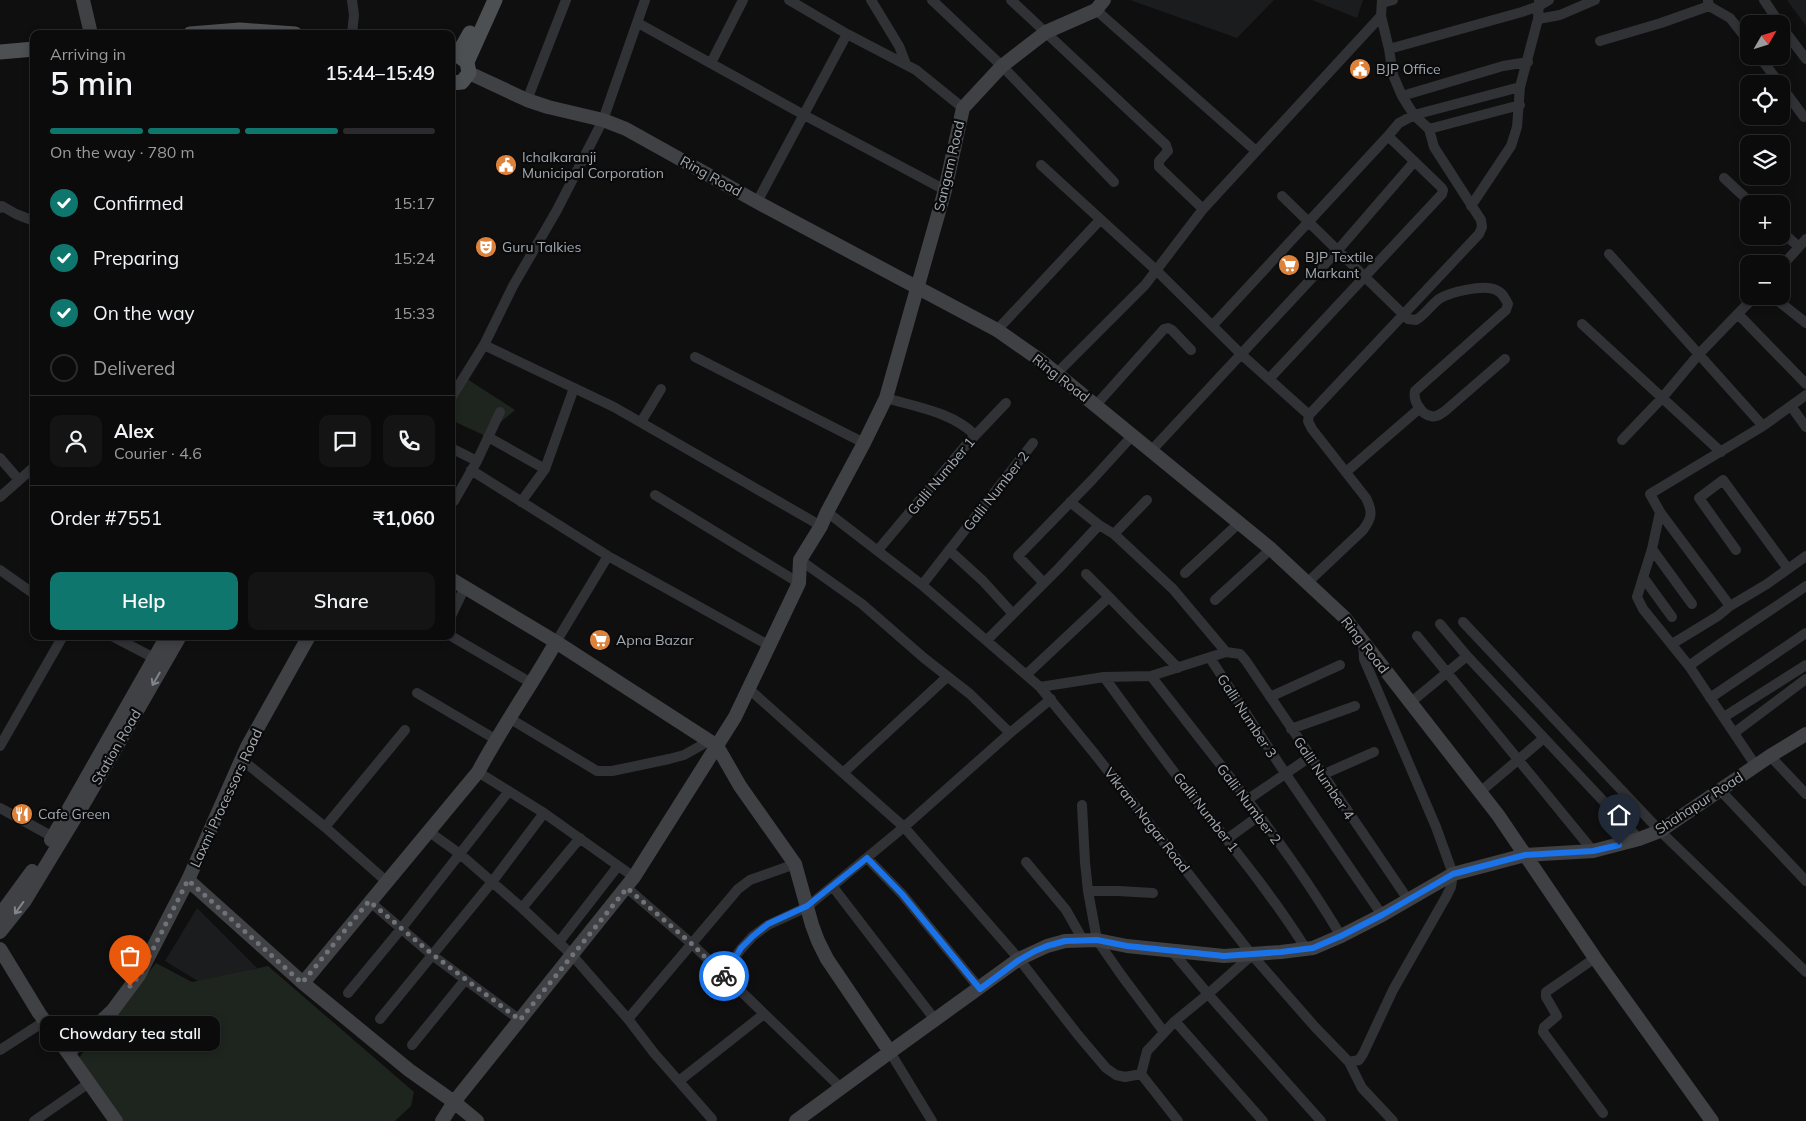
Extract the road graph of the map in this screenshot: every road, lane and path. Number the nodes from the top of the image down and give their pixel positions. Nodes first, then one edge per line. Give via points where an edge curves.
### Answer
1 (83, 0) edge
2 (352, 0) edge
3 (485, 0) edge
4 (495, 0) edge
5 (566, 0) edge
6 (645, 0) edge
7 (743, 0) edge
8 (789, 0) edge
9 (870, 0) edge
10 (932, 0) edge
11 (1011, 0) edge
12 (1393, 0) edge
13 (1549, 0) edge
14 (1595, 0) edge
15 (1764, 0) edge
16 (1382, 2) edge
17 (1539, 3) edge
18 (1709, 3) edge
19 (1100, 5) edge
20 (1774, 15) edge
21 (1381, 16) junction
22 (1538, 20) junction
23 (638, 23) junction
24 (90, 30) edge
25 (352, 30) edge
26 (1740, 31) edge
27 (1046, 32) junction
28 (847, 34) junction
29 (1790, 37) edge
30 (1600, 42) dead end
31 (30, 49) edge
32 (1389, 49) junction
33 (0, 52) edge
34 (1806, 59) edge
35 (461, 62) edge
36 (1528, 62) junction
37 (711, 63) junction
38 (906, 64) junction
39 (1002, 66) junction
40 (455, 86) edge
41 (1520, 87) junction
42 (1402, 96) junction
43 (1790, 98) edge
44 (527, 100) junction
45 (1520, 105) junction
46 (963, 108) junction
47 (1414, 114) junction
48 (804, 115) junction
49 (1804, 117) dead end
50 (603, 120) junction
51 (1429, 129) junction
52 (1388, 136) junction
53 (1256, 150) junction
54 (1414, 162) junction
55 (1041, 165) dead end
56 (1724, 178) dead end
57 (1114, 182) dead end
58 (945, 190) junction
59 (1742, 195) edge
60 (1282, 196) dead end
61 (757, 202) junction
62 (1, 206) edge
63 (1472, 206) junction
64 (1203, 209) junction
65 (30, 219) edge
66 (1100, 220) junction
67 (1309, 222) junction
68 (1790, 239) edge
69 (1806, 239) edge
70 (1799, 247) junction
71 (1338, 250) junction
72 (1609, 254) dead end
73 (1790, 257) edge
74 (1156, 270) junction
75 (1365, 275) junction
76 (918, 287) junction
77 (1747, 305) edge
78 (1783, 305) edge
79 (1404, 315) junction
80 (1739, 315) junction
81 (1806, 323) edge
82 (1582, 324) dead end
83 (1213, 325) junction
84 (997, 330) junction
85 (484, 345) junction
86 (1191, 350) dead end
87 (1242, 354) junction
88 (1699, 354) junction
89 (695, 357) dead end
90 (1504, 359) dead end
91 (1056, 373) junction
92 (1269, 379) junction
93 (1806, 384) edge
94 (574, 388) junction
95 (661, 389) dead end
96 (455, 392) edge
97 (1806, 395) edge
98 (886, 398) junction
99 (1662, 398) junction
100 (1006, 403) dead end
101 (1096, 405) junction
102 (1790, 406) junction
103 (1420, 408) junction
104 (500, 412) dead end
105 (1309, 415) junction
106 (641, 422) junction
107 (1763, 426) junction
108 (1806, 427) edge
109 (975, 435) junction
110 (1133, 435) junction
111 (488, 437) junction
112 (1622, 440) dead end
113 (864, 443) junction
114 (1033, 443) dead end
115 (455, 450) edge
116 (1152, 452) junction
117 (1721, 452) junction
118 (0, 458) edge
119 (477, 461) junction
120 (545, 468) junction
121 (30, 470) edge
122 (472, 470) junction
123 (1346, 472) junction
124 (19, 480) junction
125 (655, 495) dead end
126 (0, 497) edge
127 (455, 499) edge
128 (1147, 500) dead end
129 (521, 502) junction
130 (1070, 502) junction
131 (827, 512) junction
132 (1660, 512) junction
133 (1238, 524) junction
134 (1099, 525) junction
135 (821, 526) junction
136 (1114, 534) junction
137 (1271, 549) junction
138 (1652, 549) junction
139 (878, 550) junction
140 (949, 550) junction
141 (1736, 550) dead end
142 (608, 556) junction
143 (1806, 556) edge
144 (800, 560) junction
145 (1788, 569) junction
146 (1185, 573) dead end
147 (1, 574) edge
148 (1086, 574) dead end
149 (1643, 577) junction
150 (455, 581) edge
151 (1308, 582) junction
152 (799, 583) junction
153 (1044, 583) junction
154 (922, 585) junction
155 (1806, 586) edge
156 (465, 587) junction
157 (30, 592) edge
158 (1109, 596) junction
159 (1215, 600) dead end
160 (1692, 604) dead end
161 (1730, 606) junction
162 (455, 608) edge
163 (1013, 614) junction
164 (1672, 617) dead end
165 (1463, 622) dead end
166 (1440, 624) dead end
167 (1806, 633) edge
168 (1417, 636) dead end
169 (455, 638) edge
170 (61, 640) edge
171 (120, 640) edge
172 (165, 640) edge
173 (178, 640) edge
174 (307, 640) edge
175 (987, 640) junction
176 (556, 642) junction
177 (1363, 643) junction
178 (1672, 644) junction
179 (770, 646) junction
180 (1226, 652) junction
181 (1468, 656) junction
182 (154, 658) junction
183 (1210, 658) junction
184 (1806, 665) edge
185 (1340, 666) dead end
186 (1689, 666) junction
187 (1178, 668) junction
188 (1027, 674) junction
189 (1447, 674) junction
190 (1150, 676) junction
191 (947, 677) junction
192 (1104, 678) junction
193 (1806, 679) edge
194 (533, 684) junction
195 (1040, 687) junction
196 (749, 689) junction
197 (417, 693) dead end
198 (1270, 697) junction
199 (1710, 698) junction
200 (1051, 699) junction
201 (1410, 703) junction
202 (1355, 706) dead end
203 (1724, 717) junction
204 (510, 718) junction
205 (1291, 729) junction
206 (405, 730) dead end
207 (1010, 732) junction
208 (1734, 732) junction
209 (1806, 734) edge
210 (1544, 738) junction
211 (495, 739) junction
212 (713, 743) junction
213 (0, 746) edge
214 (1374, 752) dead end
215 (1770, 756) junction
216 (1310, 757) junction
217 (241, 759) junction
218 (1518, 760) junction
219 (1756, 766) junction
220 (478, 772) junction
221 (842, 772) junction
222 (1285, 774) junction
223 (1322, 775) junction
224 (1720, 790) junction
225 (509, 791) junction
226 (1480, 792) junction
227 (1806, 794) edge
228 (1247, 800) junction
229 (1082, 805) dead end
230 (0, 808) edge
231 (544, 814) junction
232 (1260, 815) junction
233 (325, 827) junction
234 (904, 828) junction
235 (428, 831) junction
236 (1660, 831) junction
237 (53, 837) junction
238 (580, 838) junction
239 (1227, 839) junction
240 (1639, 840) junction
241 (1593, 851) junction
242 (460, 854) junction
243 (1525, 855) junction
244 (867, 858) junction
245 (1026, 862) dead end
246 (795, 864) junction
247 (618, 866) junction
248 (1453, 874) junction
249 (188, 880) junction
250 (386, 881) junction
251 (492, 882) junction
252 (1806, 882) edge
253 (630, 883) junction
254 (833, 887) junction
255 (1088, 891) junction
256 (1153, 893) dead end
257 (369, 901) junction
258 (1409, 901) junction
259 (807, 906) junction
260 (522, 908) junction
261 (0, 915) edge
262 (1382, 915) junction
263 (402, 929) junction
264 (0, 933) edge
265 (1341, 936) junction
266 (1083, 940) junction
267 (1097, 940) junction
268 (0, 942) edge
269 (558, 942) junction
270 (692, 944) junction
271 (0, 949) edge
272 (1306, 949) junction
273 (1172, 950) junction
274 (432, 954) junction
275 (1252, 954) junction
276 (572, 955) junction
277 (1595, 958) junction
278 (1019, 960) junction
279 (1806, 972) edge
280 (724, 976) junction
281 (465, 980) junction
282 (302, 983) junction
283 (980, 989) junction
284 (348, 992) dead end
285 (1208, 994) junction
286 (764, 1014) junction
287 (380, 1019) dead end
288 (628, 1019) junction
289 (520, 1020) junction
290 (45, 1021) junction
291 (936, 1021) junction
292 (1175, 1022) junction
293 (1164, 1032) junction
294 (412, 1045) dead end
295 (0, 1050) edge
296 (890, 1052) junction
297 (68, 1053) junction
298 (1348, 1062) junction
299 (1141, 1074) junction
300 (678, 1081) junction
301 (89, 1083) junction
302 (840, 1088) junction
303 (454, 1102) junction
304 (1603, 1113) dead end
305 (712, 1118) dead end
306 (805, 1119) edge
307 (34, 1121) edge
308 (116, 1121) edge
309 (442, 1121) edge
310 (476, 1121) edge
311 (932, 1121) edge
312 (1178, 1121) edge
313 (1263, 1121) edge
314 (1321, 1121) edge
315 (1393, 1121) edge
316 (1712, 1121) edge

1 - 24 main road
2 - 25 street
3 - 35 main road
4 - 35 main road
5 - 44 street
6 - 23 street
7 - 37 street
8 - 28 street
9 - 38 street via 899,46
10 - 39 street
11 - 27 street
12 - 16 street
13 - 17 street
14 - 22 street via 1560,15
15 - 20 street
16 - 21 street
17 - 22 street
17 - 32 street
18 - 26 street via 1730,18
18 - 30 street via 1661,23
19 - 27 main road, Sangam Road
19 - 53 street
21 - 32 street
21 - 53 street
22 - 36 street
23 - 37 street
23 - 50 street
27 - 39 main road, Sangam Road
27 - 64 street via 1166,145 1168,151 1159,161 1159,167
28 - 38 street
28 - 48 street
29 - 34 street
31 - 33 main road
32 - 42 street via 1393,75
35 - 40 main road via 466,78
35 - 44 main road, Ring Road
36 - 41 street
36 - 42 street via 1503,66
37 - 48 street
38 - 46 street
39 - 46 main road, Sangam Road
39 - 57 street
41 - 45 street
41 - 47 street
42 - 47 street
43 - 49 street
44 - 50 main road, Ring Road
45 - 51 street
45 - 63 street via 1511,146
46 - 58 main road, Sangam Road
47 - 51 street
47 - 52 street via 1399,123
48 - 58 street
48 - 61 street
50 - 61 main road, Ring Road via 626,129
50 - 85 street
51 - 63 street via 1434,147
52 - 54 street
52 - 67 street
53 - 64 street
54 - 71 street
54 - 75 street via 1443,190 1442,194
55 - 66 street
56 - 59 street
58 - 76 main road, Sangam Road
60 - 67 street
61 - 76 main road, Ring Road
62 - 65 street
63 - 79 street via 1482,220 1479,234
64 - 74 street
66 - 74 street
66 - 84 street
67 - 71 street
67 - 83 street
68 - 70 street
69 - 70 street
70 - 73 street
71 - 75 street
71 - 87 street
72 - 88 street
74 - 83 street
74 - 91 street via 1146,285
75 - 79 street
75 - 92 street
76 - 84 main road, Ring Road
76 - 98 main road, Sangam Road
77 - 80 street
78 - 81 street
79 - 103 street via 1416,320 1438,300 1462,290 1488,288 1500,292 1508,304 1506,310 1418,387 1414,396
79 - 105 street
80 - 88 street
80 - 93 street
82 - 99 street
83 - 87 street
84 - 91 main road, Ring Road
85 - 94 street
85 - 96 street
86 - 101 street via 1172,330 1164,329
87 - 92 street
87 - 116 street
88 - 99 street
88 - 107 street
89 - 113 street
90 - 103 street via 1439,415 1432,417
91 - 101 main road, Ring Road
92 - 105 street
94 - 106 street
94 - 120 street
95 - 106 street
97 - 102 street
98 - 109 street via 952,418
98 - 113 main road, Sangam Road
99 - 112 street
99 - 117 street
100 - 109 street, Galli Number 1
101 - 110 main road, Ring Road
102 - 107 street
102 - 108 street
103 - 123 street
104 - 111 street
105 - 123 street via 1312,429
106 - 135 street
107 - 117 street
109 - 139 street, Galli Number 1
110 - 116 main road, Ring Road
110 - 130 street
111 - 119 street
111 - 120 street
113 - 131 main road, Sangam Road
114 - 140 street, Galli Number 2
115 - 119 street
116 - 133 main road, Ring Road
117 - 132 street via 1650,494
118 - 124 street
119 - 122 street
120 - 129 street
121 - 124 street
122 - 127 street
122 - 129 street
123 - 151 street via 1372,509 1370,521
124 - 126 street
125 - 152 street
128 - 136 street
129 - 142 street
130 - 134 street
130 - 153 street via 1018,556
131 - 135 main road, Sangam Road
131 - 139 street, Vikram Nagar Road
132 - 138 street
132 - 161 street
133 - 137 main road, Ring Road
133 - 146 street
134 - 136 street
134 - 153 street
135 - 144 main road, Sangam Road
136 - 180 street via 1172,589
137 - 151 main road, Ring Road
137 - 159 street
138 - 149 street
138 - 160 street
139 - 154 street, Vikram Nagar Road
140 - 154 street, Galli Number 2
140 - 163 street
141 - 145 street via 1699,498 1723,480
142 - 176 street
142 - 179 street
143 - 145 street
144 - 152 main road
144 - 191 street via 862,604
145 - 161 street
147 - 157 street
148 - 158 street
149 - 164 street
149 - 178 street via 1637,597
150 - 156 main road
151 - 177 main road, Ring Road via 1344,617
152 - 179 main road
153 - 163 street
154 - 175 street, Vikram Nagar Road
155 - 186 street
156 - 162 street
156 - 176 main road
158 - 187 street
158 - 188 street
161 - 178 street
163 - 175 street
165 - 236 street
166 - 181 street
167 - 199 street
168 - 189 street
169 - 194 street
170 - 213 street
171 - 182 street
172 - 182 main road, Station Road
173 -> 264 main road, Station Road via 29,894
174 - 217 main road, Laxmi Processors Road
175 - 188 street, Vikram Nagar Road
176 - 194 main road
176 - 212 main road
177 - 201 main road, Ring Road
177 - 248 street via 1364,659
178 - 186 street
179 - 196 main road
180 - 183 street
180 - 198 street, Galli Number 4 via 1240,654 1246,660
181 - 189 street
181 - 210 street
182 - 237 main road, Station Road
183 - 187 street
183 - 222 street, Galli Number 3
184 - 203 street
185 - 198 street
186 - 199 street
187 - 190 street
188 - 195 street, Vikram Nagar Road
189 - 201 street
189 - 218 street
190 - 192 street
190 - 228 street, Galli Number 2
191 - 207 street
191 - 221 street
192 - 195 street
192 - 239 street, Galli Number 1
193 - 208 street
194 - 204 main road
195 - 200 street, Vikram Nagar Road
196 - 212 main road via 735,717
196 - 221 street
197 - 211 street
198 - 205 street, Galli Number 4
199 - 203 street
200 - 207 street
200 - 275 street, Vikram Nagar Road
201 - 226 main road, Ring Road
202 - 205 street
203 - 208 street
204 - 211 main road
204 - 212 street via 598,771 669,759
205 - 216 street, Galli Number 4
206 - 233 street
207 - 234 street
208 - 219 street
209 - 215 main road, Shahapur Road
210 - 218 street
210 - 240 street
211 - 220 main road
212 - 246 main road
212 - 253 main road
214 - 223 street
215 - 219 main road, Shahapur Road
215 - 227 street
216 - 222 street
216 - 223 street, Galli Number 4
217 - 233 street
217 - 249 main road, Laxmi Processors Road
218 - 226 street
218 - 241 street
219 - 224 main road, Shahapur Road
220 - 225 street
220 - 235 main road
221 - 234 street
222 - 228 street
222 - 262 street, Galli Number 3
223 - 258 street, Galli Number 4
224 - 236 main road, Shahapur Road
224 - 252 street
225 - 231 street
225 - 242 street
226 - 243 main road, Ring Road
228 - 232 street, Galli Number 2
229 - 255 street
230 - 237 street
231 - 238 street
231 - 251 street
232 - 239 street
232 - 265 street, Galli Number 2 via 1316,893
233 - 250 street
234 - 244 street
234 - 278 street
235 - 242 street
235 - 250 main road
236 - 240 main road, Shahapur Road
236 - 279 street
237 - 261 main road, Station Road
238 - 247 street
238 - 260 street
239 - 272 street, Galli Number 1
240 - 241 main road, Shahapur Road
241 - 243 main road, Shahapur Road
242 - 251 street
242 - 263 street
243 - 248 main road, Shahapur Road
243 - 277 main road, Ring Road
244 - 254 street
244 - 283 street via 902,894
245 - 266 street via 1066,910
246 - 259 main road
246 - 270 street via 750,880 738,889
247 - 253 street
247 - 269 street
248 - 258 main road, Shahapur Road
248 - 298 street via 1451,887 1393,990 1364,1054 1359,1060
249 - 282 main road
249 - 297 main road, Laxmi Processors Road via 140,975 113,1010
250 - 257 main road
251 - 260 street
251 - 274 street
253 - 270 street
253 - 276 main road
254 - 259 street
254 - 291 street
255 - 256 street
255 - 267 street
257 - 263 street
257 - 282 main road
258 - 262 main road, Shahapur Road
259 - 280 street via 768,924 753,936 741,948
259 - 296 main road via 827,959
260 - 269 street
262 - 265 main road, Shahapur Road
263 - 274 street
263 - 284 street
264 - 268 main road
265 - 272 main road, Shahapur Road
266 - 267 main road, Shahapur Road
266 - 278 main road, Shahapur Road via 1047,946
267 - 273 main road, Shahapur Road
267 - 293 street
269 - 276 street
270 - 280 street
270 - 288 street
271 - 290 main road
272 - 275 main road, Shahapur Road
273 - 275 main road, Shahapur Road via 1224,956
273 - 285 street
274 - 281 street
274 - 287 street
275 - 285 street
275 - 298 street, Vikram Nagar Road
276 - 288 street
276 - 289 main road
277 - 304 street via 1546,992 1557,1016 1544,1027 1543,1032
277 - 316 main road, Ring Road
278 - 283 main road, Shahapur Road
278 - 299 street via 1106,1068 1116,1075
280 - 286 street
281 - 289 street
281 - 294 street
282 - 303 main road
283 - 291 main road, Shahapur Road
285 - 292 street
285 - 314 street
286 - 300 street
286 - 302 street
288 - 300 street
289 - 303 main road
290 - 295 street
290 - 297 main road
291 - 296 main road, Shahapur Road
292 - 293 street
292 - 313 street
293 - 299 street via 1147,1051
296 - 302 main road, Shahapur Road
296 - 311 street
297 - 301 main road
298 - 315 street, Vikram Nagar Road via 1362,1088
299 - 312 street
300 - 305 street
301 - 307 street
301 - 308 main road
302 - 306 main road, Shahapur Road
303 - 309 main road
303 - 310 main road

